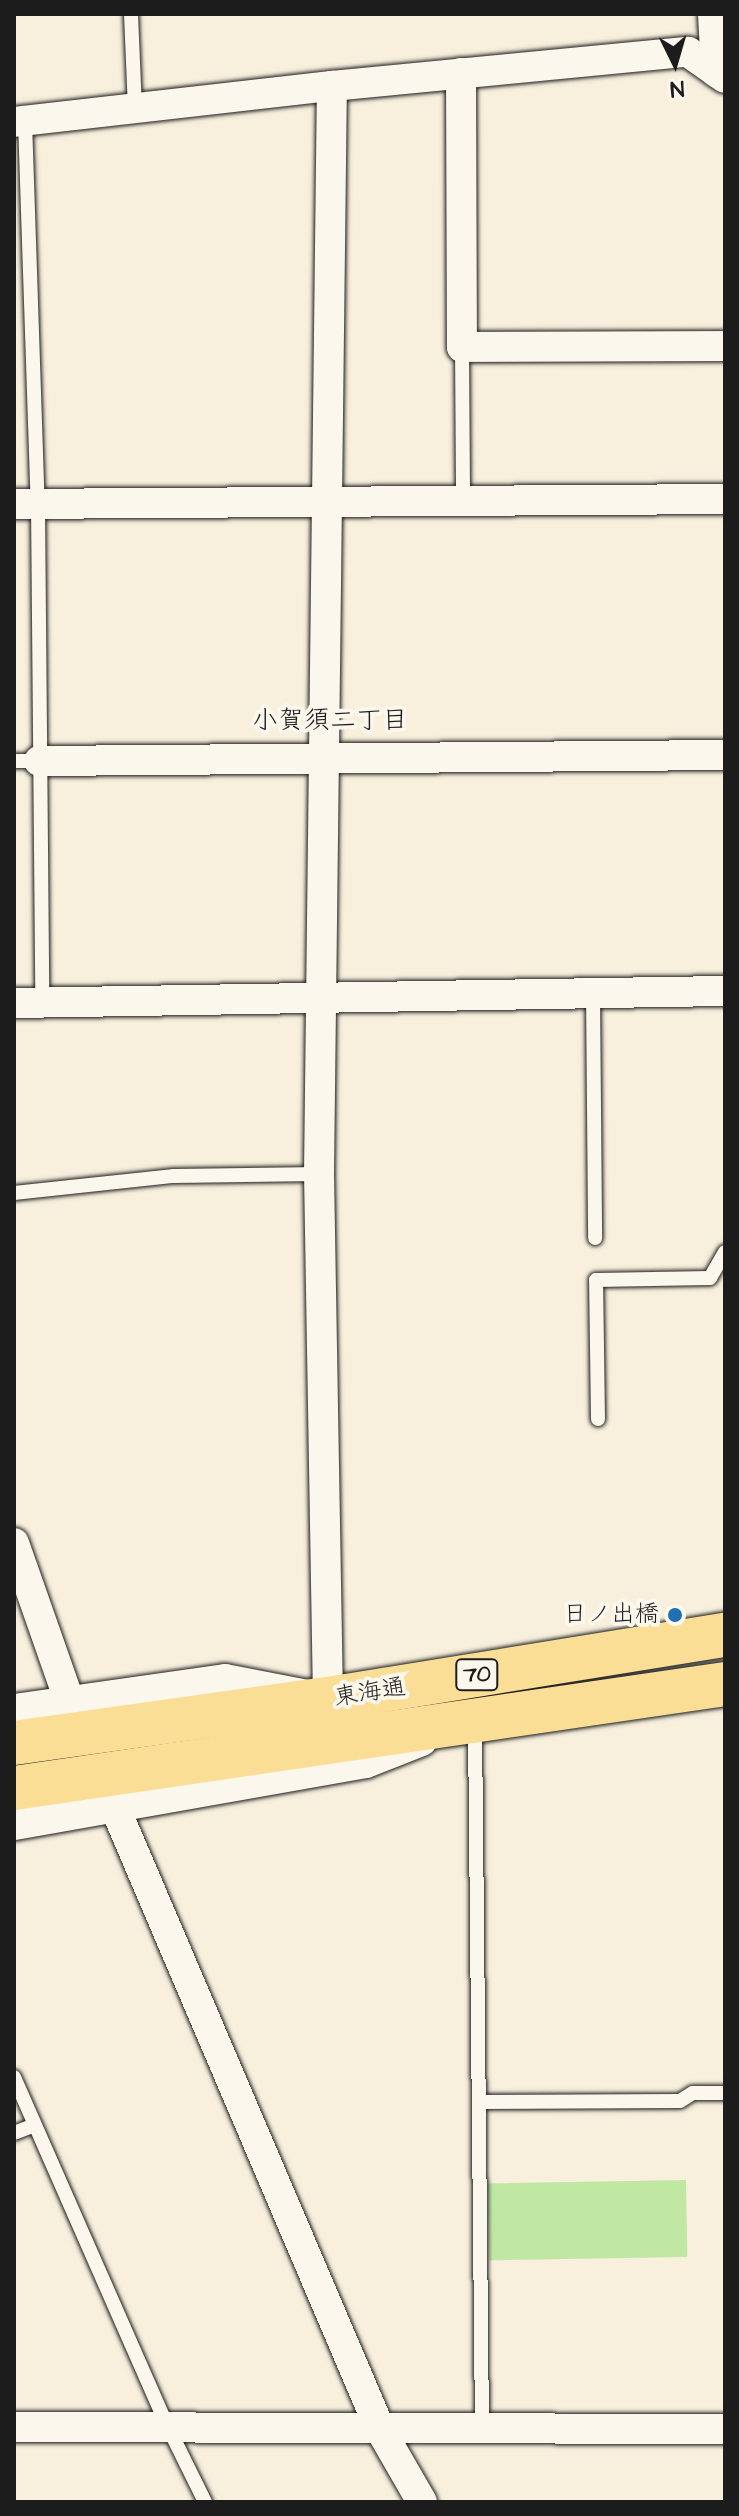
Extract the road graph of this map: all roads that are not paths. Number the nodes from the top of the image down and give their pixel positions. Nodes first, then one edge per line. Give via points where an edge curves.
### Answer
1 (131, 14) edge
2 (713, 14) edge
3 (461, 73) junction
4 (721, 75) edge
5 (332, 86) junction
6 (135, 108) junction
7 (19, 122) edge
8 (725, 346) edge
9 (462, 347) junction
10 (725, 499) edge
11 (328, 500) junction
12 (463, 500) junction
13 (26, 504) edge
14 (725, 755) edge
15 (322, 757) junction
16 (26, 761) edge
17 (725, 991) edge
18 (593, 993) junction
19 (320, 998) junction
20 (28, 1003) edge
21 (319, 1174) junction
22 (14, 1193) edge
23 (595, 1238) dead end
24 (725, 1252) edge
25 (598, 1419) dead end
26 (14, 1543) edge
27 (725, 1635) edge
28 (725, 1684) edge
29 (328, 1699) junction
30 (69, 1700) junction
31 (14, 1709) edge
32 (475, 1721) junction
33 (14, 1743) edge
34 (14, 1788) edge
35 (116, 1810) junction
36 (14, 1825) edge
37 (14, 2077) edge
38 (725, 2093) edge
39 (479, 2102) junction
40 (35, 2125) junction
41 (14, 2133) edge
42 (14, 2427) edge
43 (168, 2427) junction
44 (380, 2429) junction
45 (482, 2429) junction
46 (725, 2429) edge
47 (205, 2502) edge
48 (422, 2502) edge

1 - 6 lane
2 - 4 street
3 - 4 street via 688,52
3 - 5 street
3 - 9 street
5 - 6 street
5 - 11 street
6 - 7 street
7 - 13 lane
8 - 9 street
9 - 12 lane
10 - 12 street
11 - 12 street
11 - 13 street
11 - 15 street
13 - 16 lane
14 - 15 street
15 - 16 street
15 - 19 street
16 - 20 lane
17 - 18 street
18 - 19 street
18 - 23 lane
19 - 20 street
19 - 21 street
21 - 22 lane via 174,1176
21 - 29 street
24 - 25 lane via 710,1278 596,1280
26 - 30 street
27 - 29 main road, 東海通 / 70
28 - 32 main road, 東海通 / 70
29 - 30 street via 225,1679
29 - 33 main road, 東海通 / 70
30 - 31 street
32 - 34 main road, 東海通 / 70
32 - 35 street via 366,1763
32 - 39 lane
35 - 36 street
35 - 44 street
37 - 40 lane
38 - 39 lane via 693,2093 680,2101
39 - 45 lane
40 - 41 lane
40 - 43 lane
42 - 43 street
43 - 44 street
43 - 47 lane
44 - 45 street
44 - 48 street
45 - 46 street

